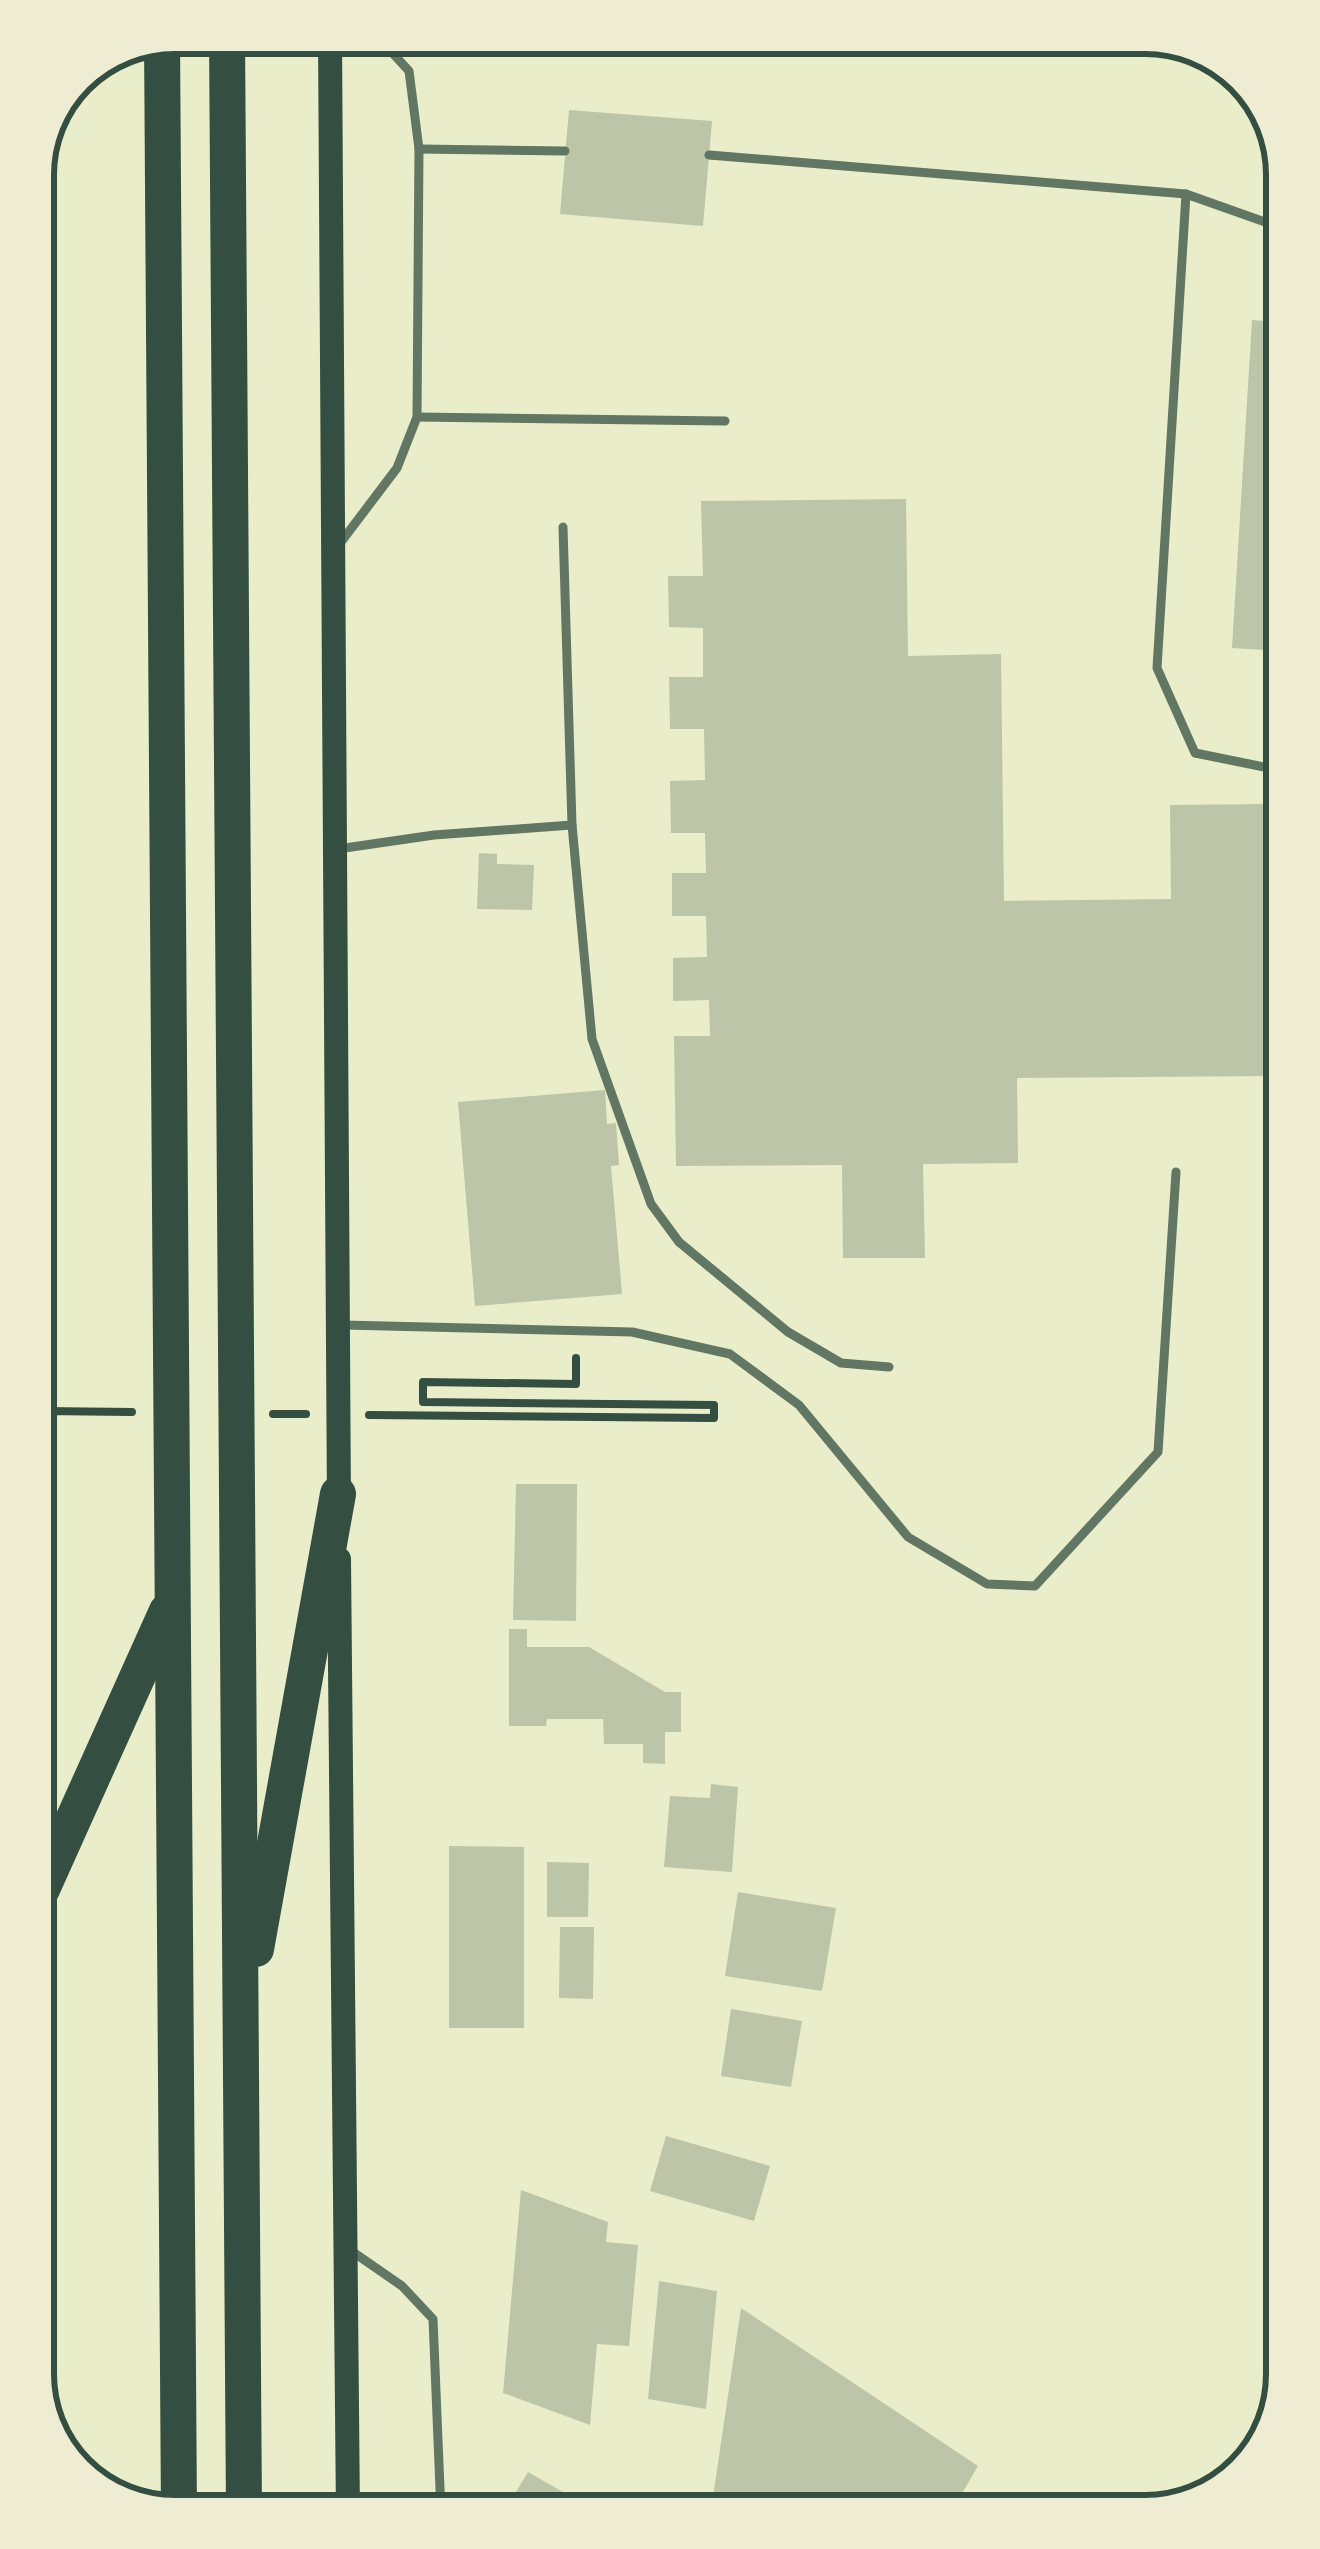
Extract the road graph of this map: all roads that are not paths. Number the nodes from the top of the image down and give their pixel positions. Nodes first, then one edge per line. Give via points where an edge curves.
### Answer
1 (226, 54) edge
2 (330, 54) edge
3 (393, 54) edge
4 (162, 55) edge
5 (419, 149) junction
6 (565, 151) dead end
7 (709, 155) dead end
8 (1186, 194) junction
9 (1266, 222) edge
10 (417, 417) junction
11 (725, 421) dead end
12 (563, 527) dead end
13 (334, 551) junction
14 (1266, 767) edge
15 (572, 825) junction
16 (333, 850) junction
17 (1176, 1172) dead end
18 (338, 1325) junction
19 (890, 1367) dead end
20 (338, 1494) junction
21 (173, 1597) junction
22 (54, 1860) edge
23 (240, 2035) junction
24 (346, 2247) junction
25 (179, 2495) edge
26 (244, 2495) edge
27 (348, 2495) edge
28 (440, 2495) edge

1 - 23 highway
2 - 13 main road
3 - 5 lane via 409,71
4 - 21 highway
5 - 6 lane
5 - 10 lane
7 - 8 lane
8 - 9 lane
8 - 14 lane via 1157,668 1195,753
10 - 11 lane
10 - 13 lane via 397,467
12 - 15 lane
13 - 16 main road
15 - 16 lane
15 - 19 lane via 592,1039 651,1204 679,1242 788,1333 841,1363
16 - 18 main road
17 - 18 lane via 1158,1451 1035,1586 987,1584 908,1537 799,1405 730,1354 632,1332
18 - 20 main road
20 - 23 highway
20 - 24 main road
21 - 22 highway
21 - 25 highway
23 - 26 highway
24 - 27 main road
24 - 28 lane via 434,2319

